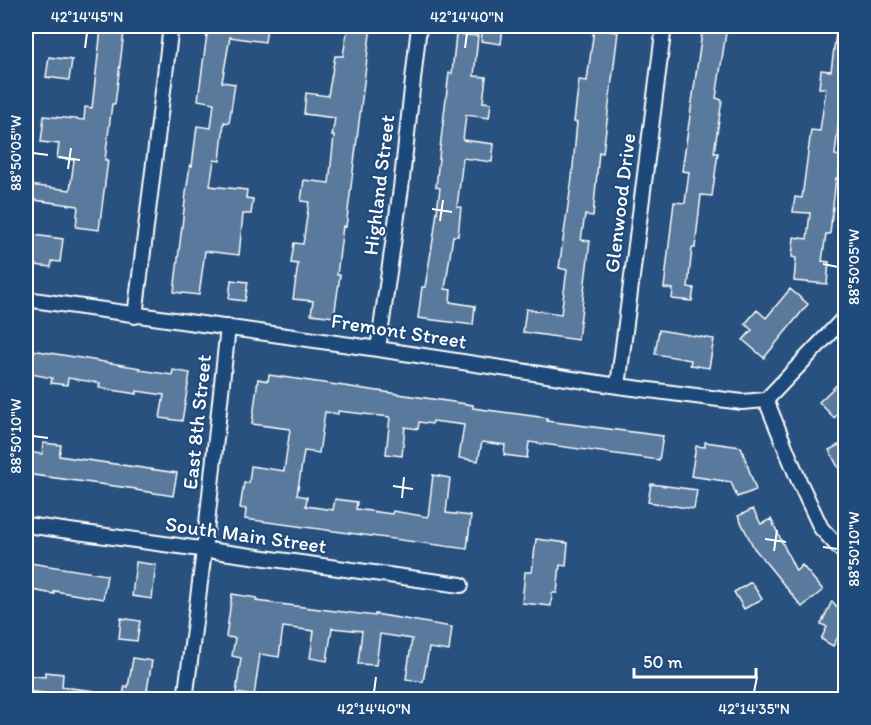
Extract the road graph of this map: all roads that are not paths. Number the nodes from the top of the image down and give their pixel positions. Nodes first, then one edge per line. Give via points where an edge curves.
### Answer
1 (171, 26) edge
2 (419, 26) edge
3 (664, 26) edge
4 (26, 299) edge
5 (135, 316) junction
6 (846, 316) edge
7 (228, 327) junction
8 (378, 349) junction
9 (618, 386) junction
10 (766, 400) junction
11 (26, 525) edge
12 (204, 551) junction
13 (846, 555) edge
14 (461, 585) dead end
15 (184, 699) edge

1 - 5 street
2 - 8 street, Highland Street
3 - 9 street, Glenwood Drive
4 - 5 street, Fremont Street
5 - 7 street, Fremont Street
6 - 10 street
7 - 8 street, Fremont Street
7 - 12 street, East 8th Street
8 - 9 street, Fremont Street
9 - 10 street, Fremont Street via 742,402
10 - 13 street via 821,528
11 - 12 street, South Main Street
12 - 14 street, South Main Street
12 - 15 street, East 8th Street

